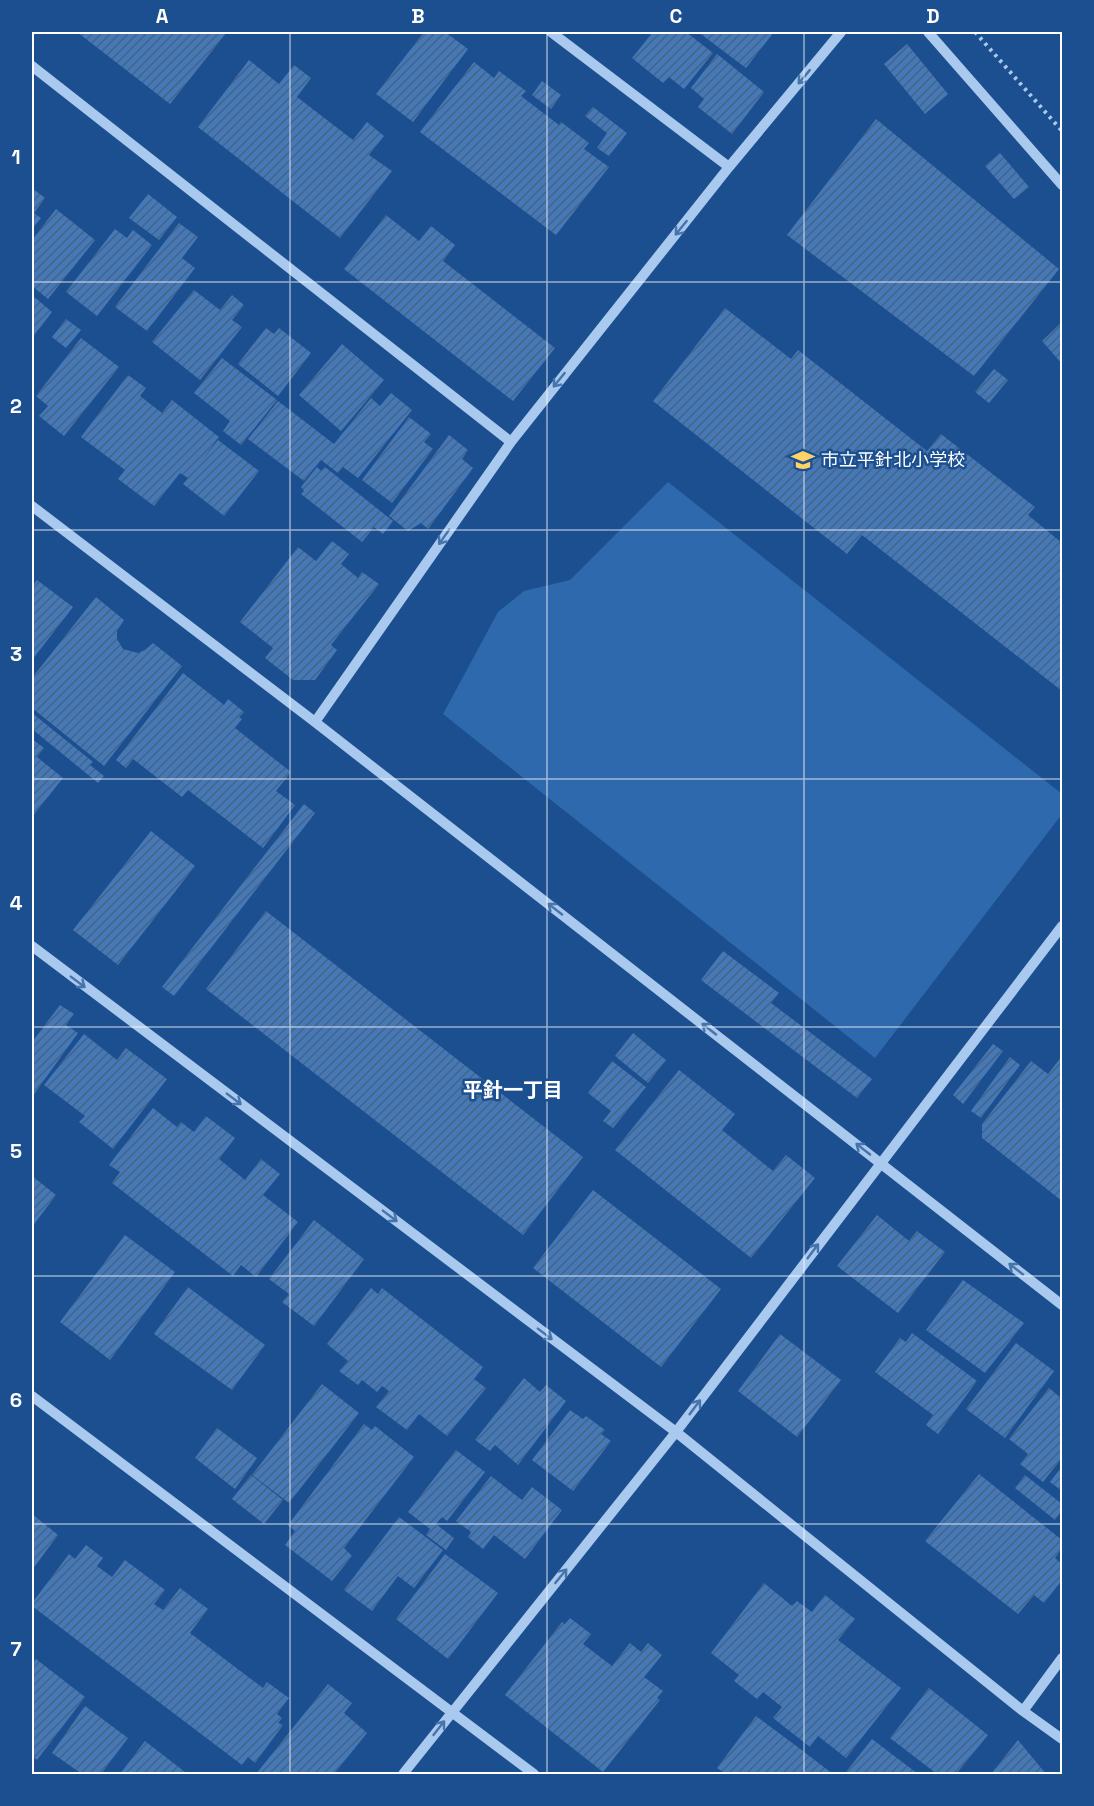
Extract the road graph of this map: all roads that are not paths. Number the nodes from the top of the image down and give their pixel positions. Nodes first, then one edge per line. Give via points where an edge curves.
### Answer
1 (551, 32) edge
2 (841, 32) edge
3 (928, 32) edge
4 (32, 66) edge
5 (729, 167) junction
6 (1062, 185) edge
7 (511, 442) junction
8 (32, 506) edge
9 (315, 722) junction
10 (1062, 926) edge
11 (32, 946) edge
12 (880, 1162) junction
13 (1062, 1305) edge
14 (32, 1395) edge
15 (676, 1432) junction
16 (1062, 1658) edge
17 (452, 1711) junction
18 (1023, 1711) junction
19 (1062, 1739) edge
20 (404, 1774) edge
21 (534, 1774) edge

1 - 5 street
2 -> 5 street
3 - 6 street
4 - 7 street
5 -> 7 street
7 -> 9 street
8 - 9 street
12 -> 9 street
10 - 12 street
11 -> 15 street
13 -> 12 street
15 -> 12 street
14 - 17 street
17 -> 15 street
15 - 18 street
16 - 18 street
20 -> 17 street
17 - 21 street
18 - 19 street

